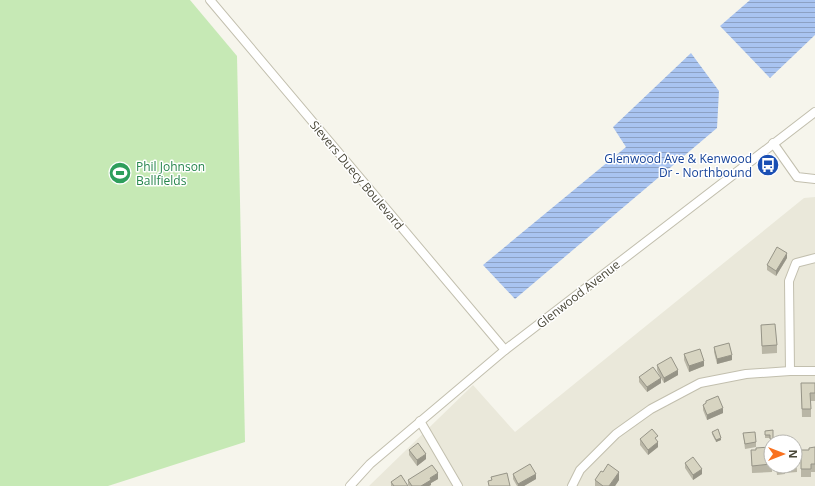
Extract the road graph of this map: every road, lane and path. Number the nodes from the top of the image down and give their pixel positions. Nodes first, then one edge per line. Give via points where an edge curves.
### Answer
1 (210, 0) edge
2 (815, 112) edge
3 (774, 143) junction
4 (815, 179) edge
5 (815, 258) edge
6 (505, 350) junction
7 (790, 371) junction
8 (815, 371) edge
9 (420, 421) junction
10 (350, 486) edge
11 (458, 486) edge
12 (572, 486) edge

1 - 6 street, Sievers Duecy Boulevard
2 - 3 street, Glenwood Avenue
3 - 4 street via 797,177
3 - 6 street, Glenwood Avenue
5 - 7 street via 796,263 789,281
6 - 9 street, Glenwood Avenue
7 - 8 street
7 - 12 street via 746,374 700,383 651,409 616,434 580,470
9 - 10 street, Glenwood Avenue via 370,464
9 - 11 street

